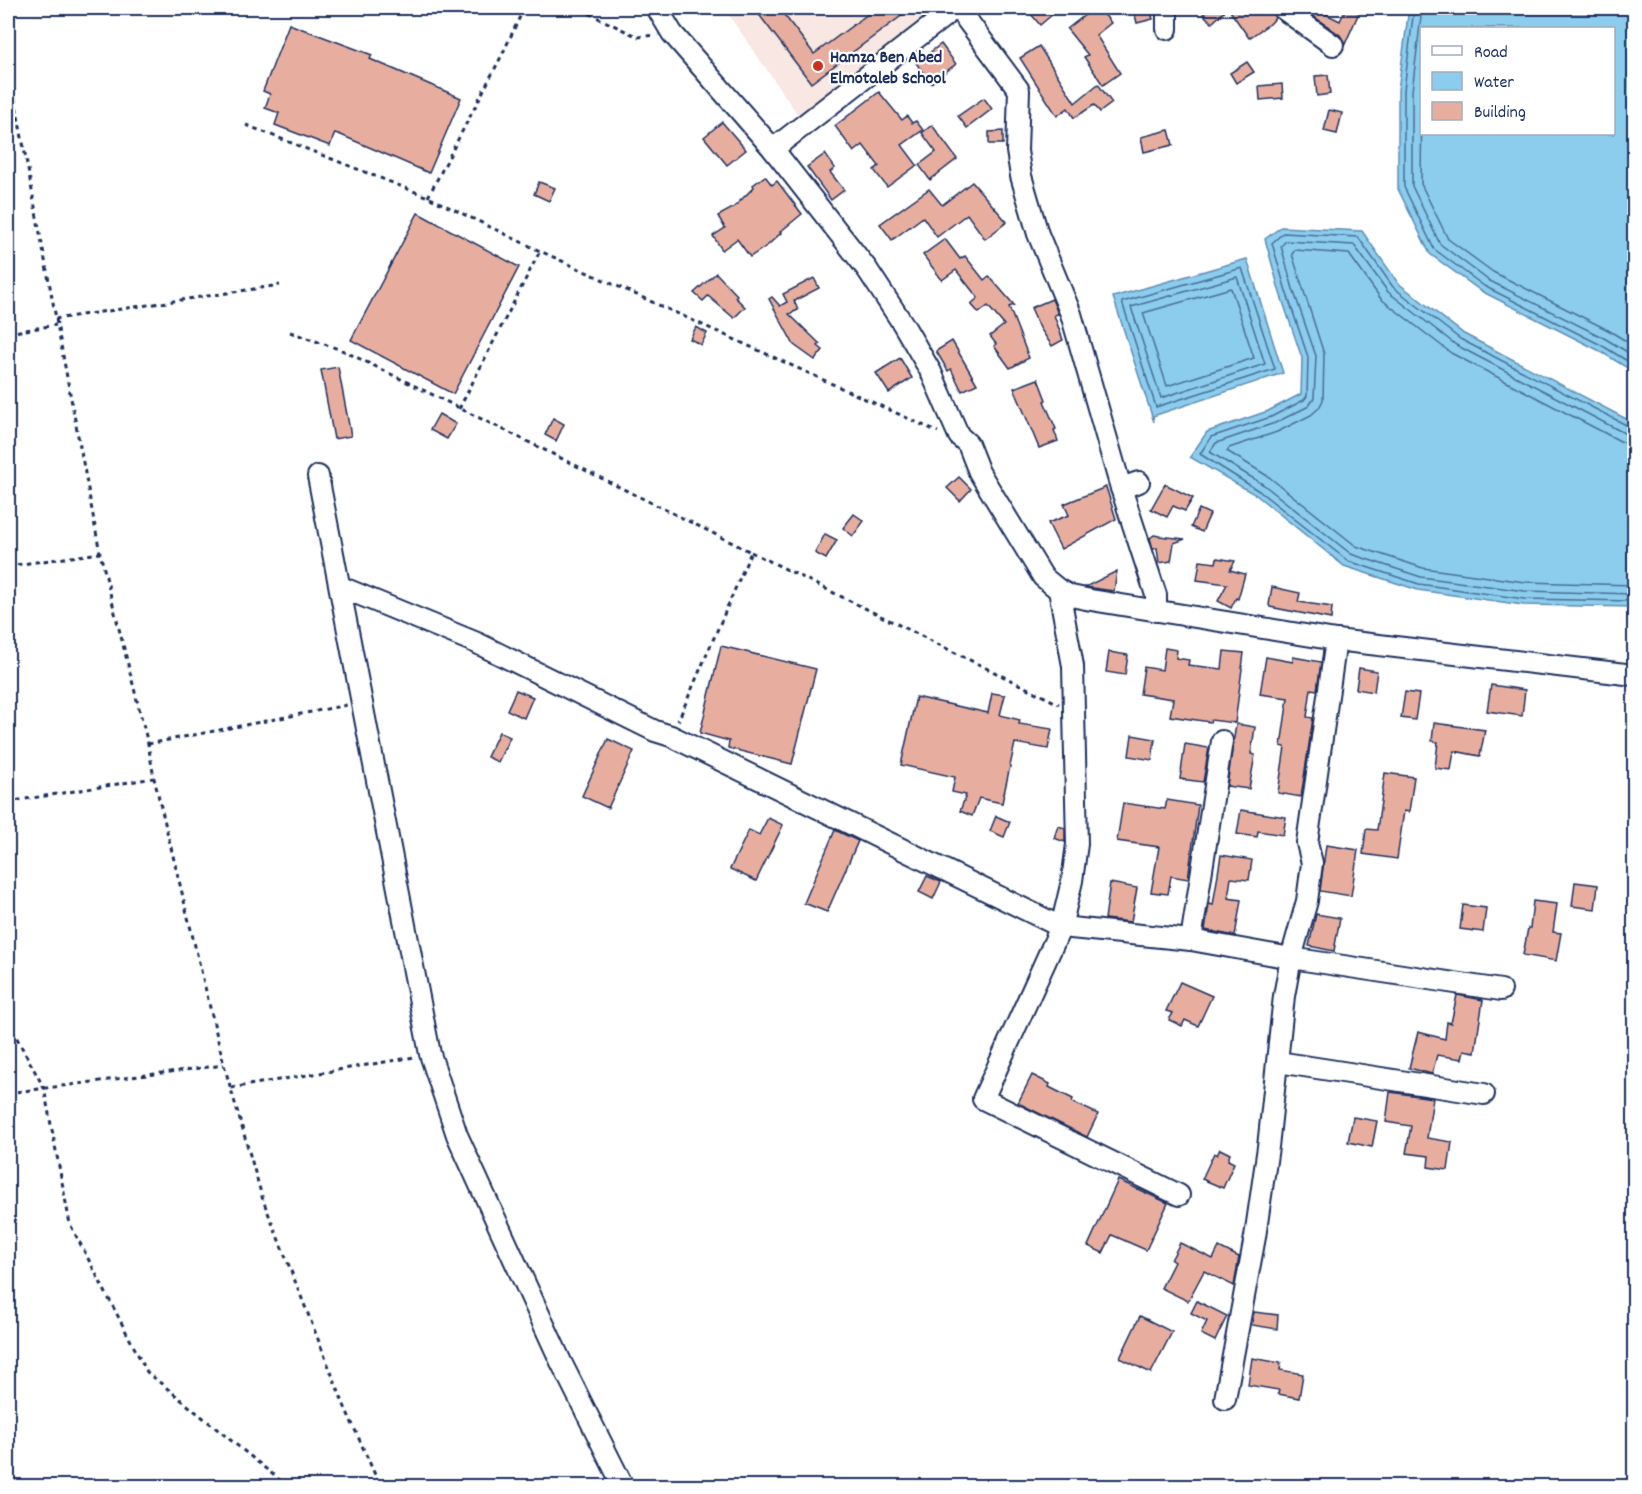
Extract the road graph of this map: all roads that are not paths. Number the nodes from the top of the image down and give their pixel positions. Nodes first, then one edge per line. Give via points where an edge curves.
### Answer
1 (657, 8) edge
2 (957, 8) edge
3 (1167, 8) edge
4 (1282, 8) edge
5 (1167, 29) dead end
6 (1333, 45) dead end
7 (773, 149) junction
8 (318, 476) dead end
9 (341, 586) junction
10 (1059, 590) junction
11 (1156, 611) junction
12 (1336, 640) junction
13 (1635, 675) edge
14 (1222, 741) dead end
15 (1061, 927) junction
16 (1191, 940) junction
17 (1291, 958) junction
18 (1501, 990) dead end
19 (1278, 1062) junction
20 (1484, 1094) dead end
21 (1179, 1195) dead end
22 (1225, 1399) dead end
23 (623, 1486) edge

1 - 7 street via 672,33
2 - 7 street
2 - 11 street via 1019,90 1017,151 1021,177 1130,485 1156,595
3 - 5 street
4 - 6 street
7 - 10 street via 867,269 903,324 931,372 959,436 968,444 979,472 1035,567
8 - 9 street
9 - 15 street via 477,643
9 - 23 street via 430,1054 457,1135 561,1362
10 - 11 street via 1071,596
10 - 15 street via 1072,666 1077,844
11 - 12 street
12 - 13 street
12 - 17 street via 1307,843 1312,863 1308,892
14 - 16 street
15 - 16 street
15 - 21 street via 983,1099
16 - 17 street
17 - 18 street
17 - 19 street
19 - 20 street
19 - 22 street via 1255,1238

